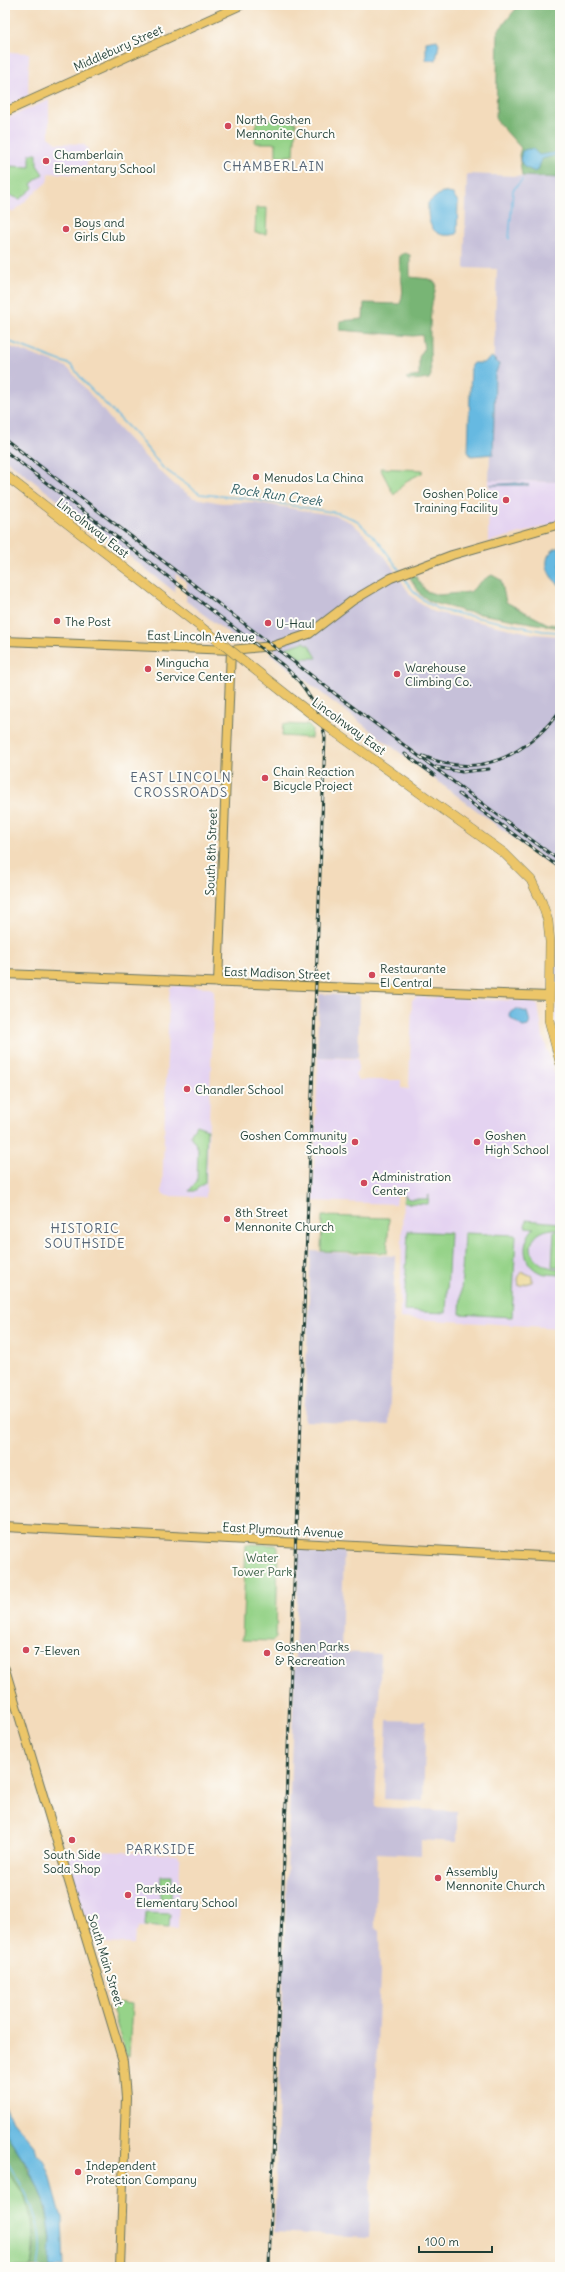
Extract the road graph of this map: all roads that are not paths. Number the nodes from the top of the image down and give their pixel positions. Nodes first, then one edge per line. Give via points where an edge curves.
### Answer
1 (241, 5) edge
2 (5, 112) edge
3 (5, 475) edge
4 (560, 524) edge
5 (5, 641) edge
6 (230, 650) junction
7 (5, 974) edge
8 (218, 983) junction
9 (549, 996) junction
10 (560, 1062) edge
11 (5, 1527) edge
12 (560, 1557) edge
13 (5, 1669) edge
14 (120, 2267) edge

1 - 2 main road, Middlebury Street
3 - 9 highway, Lincolnway East, bridge via 335,732 504,853 525,872 539,895 548,921
4 - 6 main road, East Lincoln Avenue via 487,544 391,578 357,597 309,634 269,647
5 - 6 main road, East Lincoln Avenue
6 - 8 main road, South 8th Street
7 - 8 main road, East Madison Street
8 - 9 main road, East Madison Street
9 - 10 highway, Lincolnway East via 550,1028
11 - 12 main road, East Plymouth Avenue
13 - 14 main road, South Main Street via 123,2061 126,2083

